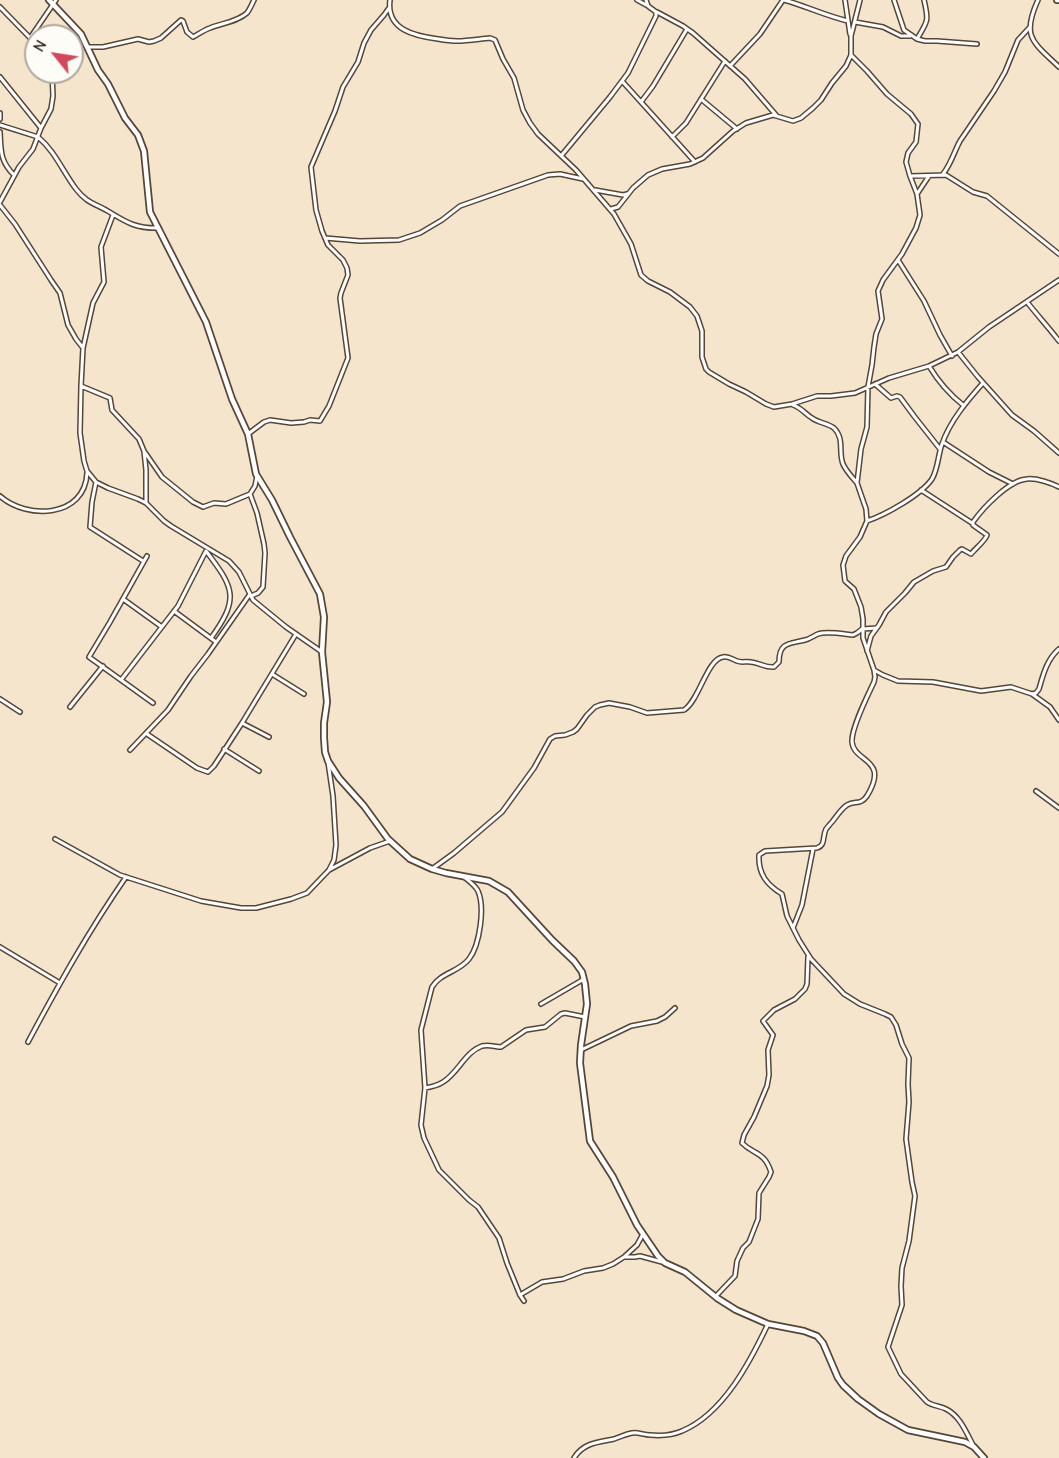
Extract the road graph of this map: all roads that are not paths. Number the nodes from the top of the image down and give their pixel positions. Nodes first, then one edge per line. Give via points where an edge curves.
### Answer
1 (254, 0) edge
2 (390, 0) edge
3 (637, 0) edge
4 (646, 0) edge
5 (783, 0) edge
6 (845, 0) edge
7 (860, 0) edge
8 (894, 0) edge
9 (924, 0) edge
10 (1038, 0) edge
11 (53, 2) edge
12 (648, 6) junction
13 (0, 7) edge
14 (389, 8) junction
15 (656, 12) junction
16 (384, 15) junction
17 (392, 16) junction
18 (848, 21) junction
19 (855, 22) junction
20 (41, 24) edge
21 (1030, 27) junction
22 (687, 29) junction
23 (24, 33) edge
24 (851, 36) junction
25 (911, 36) junction
26 (917, 39) junction
27 (977, 44) dead end
28 (88, 47) junction
29 (851, 55) junction
30 (736, 60) junction
31 (725, 61) junction
32 (857, 62) junction
33 (730, 66) junction
34 (846, 66) junction
35 (1059, 67) edge
36 (735, 70) junction
37 (1, 80) edge
38 (622, 81) junction
39 (52, 84) edge
40 (701, 99) junction
41 (641, 102) junction
42 (0, 113) edge
43 (777, 116) junction
44 (0, 119) edge
45 (0, 125) edge
46 (41, 128) junction
47 (737, 129) junction
48 (0, 132) edge
49 (672, 137) junction
50 (38, 138) junction
51 (561, 156) junction
52 (695, 162) junction
53 (947, 169) junction
54 (14, 175) junction
55 (943, 175) junction
56 (910, 176) junction
57 (929, 176) junction
58 (950, 177) junction
59 (584, 180) junction
60 (593, 190) junction
61 (629, 193) junction
62 (917, 194) junction
63 (0, 202) edge
64 (610, 209) junction
65 (616, 209) junction
66 (614, 214) junction
67 (113, 215) junction
68 (157, 228) junction
69 (325, 238) junction
70 (1059, 254) edge
71 (898, 260) junction
72 (1059, 280) edge
73 (1027, 302) junction
74 (1059, 341) edge
75 (84, 348) junction
76 (958, 352) junction
77 (952, 356) junction
78 (929, 366) junction
79 (983, 383) junction
80 (875, 384) junction
81 (81, 386) junction
82 (868, 387) junction
83 (792, 404) junction
84 (963, 406) junction
85 (248, 434) junction
86 (943, 442) junction
87 (940, 449) junction
88 (144, 451) junction
89 (1059, 453) edge
90 (87, 471) junction
91 (257, 476) junction
92 (96, 482) junction
93 (857, 483) junction
94 (1013, 484) junction
95 (1059, 487) edge
96 (921, 490) junction
97 (250, 494) junction
98 (0, 496) edge
99 (146, 503) junction
100 (867, 522) junction
101 (973, 523) junction
102 (147, 556) dead end
103 (144, 561) junction
104 (250, 595) junction
105 (123, 599) junction
106 (174, 611) junction
107 (162, 627) junction
108 (877, 627) junction
109 (863, 628) junction
110 (296, 634) junction
111 (211, 638) junction
112 (216, 642) junction
113 (1059, 649) edge
114 (867, 651) junction
115 (322, 652) junction
116 (103, 666) junction
117 (874, 670) junction
118 (272, 674) junction
119 (883, 675) junction
120 (875, 677) junction
121 (121, 680) junction
122 (304, 694) dead end
123 (1032, 694) junction
124 (0, 699) edge
125 (153, 703) dead end
126 (70, 707) dead end
127 (20, 712) dead end
128 (1059, 720) edge
129 (242, 723) junction
130 (147, 734) junction
131 (269, 736) dead end
132 (224, 749) junction
133 (130, 750) dead end
134 (328, 761) junction
135 (259, 771) dead end
136 (1036, 791) dead end
137 (1059, 808) edge
138 (56, 839) dead end
139 (390, 841) junction
140 (813, 849) junction
141 (432, 868) junction
142 (329, 870) junction
143 (463, 876) junction
144 (126, 877) junction
145 (793, 928) junction
146 (0, 947) edge
147 (808, 955) junction
148 (584, 979) junction
149 (60, 983) junction
150 (541, 1004) dead end
151 (675, 1008) dead end
152 (585, 1017) junction
153 (28, 1042) dead end
154 (580, 1050) junction
155 (424, 1088) junction
156 (643, 1234) junction
157 (624, 1257) junction
158 (663, 1262) junction
159 (520, 1295) junction
160 (715, 1297) junction
161 (524, 1301) dead end
162 (768, 1324) junction
163 (974, 1447) junction
164 (574, 1458) edge
165 (984, 1458) edge

1 - 28 street via 245,14 196,36 189,35 181,20 154,41
2 - 14 street
3 - 12 street
4 - 12 street
5 - 18 street
5 - 30 street
6 - 18 street
7 - 19 street
8 - 25 street via 904,30
9 - 26 street via 927,23
10 - 21 street
11 - 20 street
11 - 28 street
12 - 15 street
13 - 23 street
14 - 16 street
14 - 17 street
15 - 22 street
15 - 38 street
16 - 17 street
16 - 69 street via 371,30 341,89 311,167 316,210
17 - 51 street via 412,34 453,41 495,40 530,123
18 - 24 street
19 - 24 street
19 - 25 street
21 - 35 street via 1037,46
21 - 53 street via 1018,40 1005,72 960,141
22 - 31 street
22 - 41 street
24 - 29 street
25 - 26 street
26 - 27 street
28 - 68 street via 141,142 150,212
29 - 32 street
29 - 34 street
30 - 33 street
30 - 36 street
31 - 33 street
31 - 40 street
32 - 34 street
32 - 56 street via 916,121 916,142 906,158
33 - 36 street
34 - 43 street via 806,115 793,121
36 - 43 street
37 - 46 street
38 - 41 street
38 - 51 street
39 - 46 street via 53,102
40 - 47 street
40 - 49 street
41 - 49 street
42 - 44 street
43 - 47 street via 753,120
45 - 50 street
46 - 50 street
47 - 52 street
48 - 54 street via 3,160
49 - 52 street
50 - 54 street
50 - 67 street via 83,197
51 - 59 street
52 - 61 street via 655,171
53 - 55 street
53 - 58 street
54 - 63 street
55 - 57 street
55 - 58 street
56 - 57 street
56 - 62 street
57 - 62 street
58 - 70 street via 990,198
59 - 60 street
59 - 69 street via 548,175 456,208 430,227 399,240
60 - 61 street
60 - 64 street
61 - 65 street
62 - 71 street via 919,220
63 - 75 street via 60,293 69,325
64 - 65 street
64 - 66 street
65 - 66 street
66 - 83 street via 631,244 641,275 670,292 697,316 706,369 766,404
67 - 68 street via 136,227
67 - 75 street via 101,247 104,282 93,303
68 - 85 street via 201,310
69 - 85 street via 348,272 340,298 348,351 346,367 320,421 270,420
71 - 77 street
71 - 82 street via 878,291 882,318
72 - 73 street
73 - 74 street
73 - 76 street
75 - 81 street
76 - 77 street
76 - 79 street
77 - 78 street
78 - 80 street
78 - 84 street
79 - 84 street
79 - 89 street via 1012,415
80 - 82 street
80 - 87 street via 891,398 900,396
81 - 88 street via 110,398 112,410
81 - 90 street via 81,447
82 - 83 street via 855,393 812,397
82 - 93 street via 867,427
83 - 93 street via 838,433 842,462
84 - 86 street
85 - 91 street
86 - 87 street
86 - 94 street
87 - 96 street via 934,474
88 - 97 street via 162,477 199,506 226,504
88 - 99 street
90 - 92 street
90 - 98 street via 87,482 80,495 57,510 20,508
91 - 97 street
91 - 115 street via 320,594 324,617
92 - 99 street
92 - 103 street via 90,527
93 - 100 street
94 - 95 street via 1030,479
94 - 101 street
96 - 100 street via 885,515
96 - 101 street
97 - 104 street via 265,553 263,587
99 - 104 street via 164,521 229,561
100 - 109 street via 846,556 843,570 845,581 859,601
101 - 108 street via 987,535 986,540 971,554 962,549 946,567 914,582
102 - 103 street
103 - 105 street
104 - 110 street
104 - 112 street
105 - 107 street
105 - 116 street via 89,655
106 - 107 street
106 - 111 street
106 - 111 street via 206,551 230,590 227,612
107 - 121 street
108 - 109 street
108 - 114 street
109 - 114 street
109 - 141 street via 853,634 820,633 786,644 774,667 720,658 684,711 647,713 630,706 600,705 573,732 550,739 502,812
110 - 115 street
110 - 118 street
111 - 112 street
112 - 130 street
113 - 123 street via 1050,659 1039,689
114 - 117 street
115 - 134 street
116 - 121 street
116 - 126 street
117 - 119 street
117 - 120 street
118 - 122 street
118 - 129 street
119 - 120 street
119 - 123 street via 898,681 987,691 1011,687
120 - 140 street via 852,738 855,751 872,765 871,788 861,802 844,808 826,829 821,846
121 - 125 street
123 - 128 street via 1050,707
124 - 127 street
129 - 131 street
129 - 132 street
130 - 132 street via 208,772
130 - 133 street
132 - 135 street
134 - 139 street
134 - 142 street via 336,845
136 - 137 street
138 - 144 street
139 - 141 street via 410,859
139 - 142 street
140 - 145 street via 802,905
140 - 145 street via 765,851 759,855 760,871 770,886 782,894
141 - 143 street
142 - 144 street via 301,896 256,908 201,901
143 - 148 street via 489,881 508,892 574,961
143 - 155 street via 476,887 479,896 477,944 468,960 440,977 432,987 421,1030
144 - 149 street
145 - 147 street
146 - 149 street
147 - 160 street via 805,989 763,1020 773,1035 768,1050 768,1081 742,1143 760,1154 771,1172 759,1193 758,1219 738,1257 735,1276
147 - 163 street via 844,994 891,1017 909,1058 906,1139 915,1197 902,1268 902,1305 888,1347 901,1374 927,1402 957,1418
148 - 150 street
148 - 152 street
149 - 153 street
151 - 154 street via 657,1021 631,1026
152 - 154 street
152 - 155 street via 561,1014 545,1027 526,1030 501,1047 482,1046 443,1082
154 - 156 street via 590,1141
155 - 159 street via 421,1125 439,1170 478,1207 499,1238
156 - 157 street
156 - 158 street
157 - 158 street via 640,1256
157 - 159 street via 603,1268 542,1282
158 - 160 street via 685,1272
159 - 161 street
160 - 162 street
162 - 163 street via 817,1336 843,1385 879,1414 908,1430 961,1440
162 - 164 street via 728,1392 690,1428 671,1435 633,1433 589,1444
163 - 165 street

